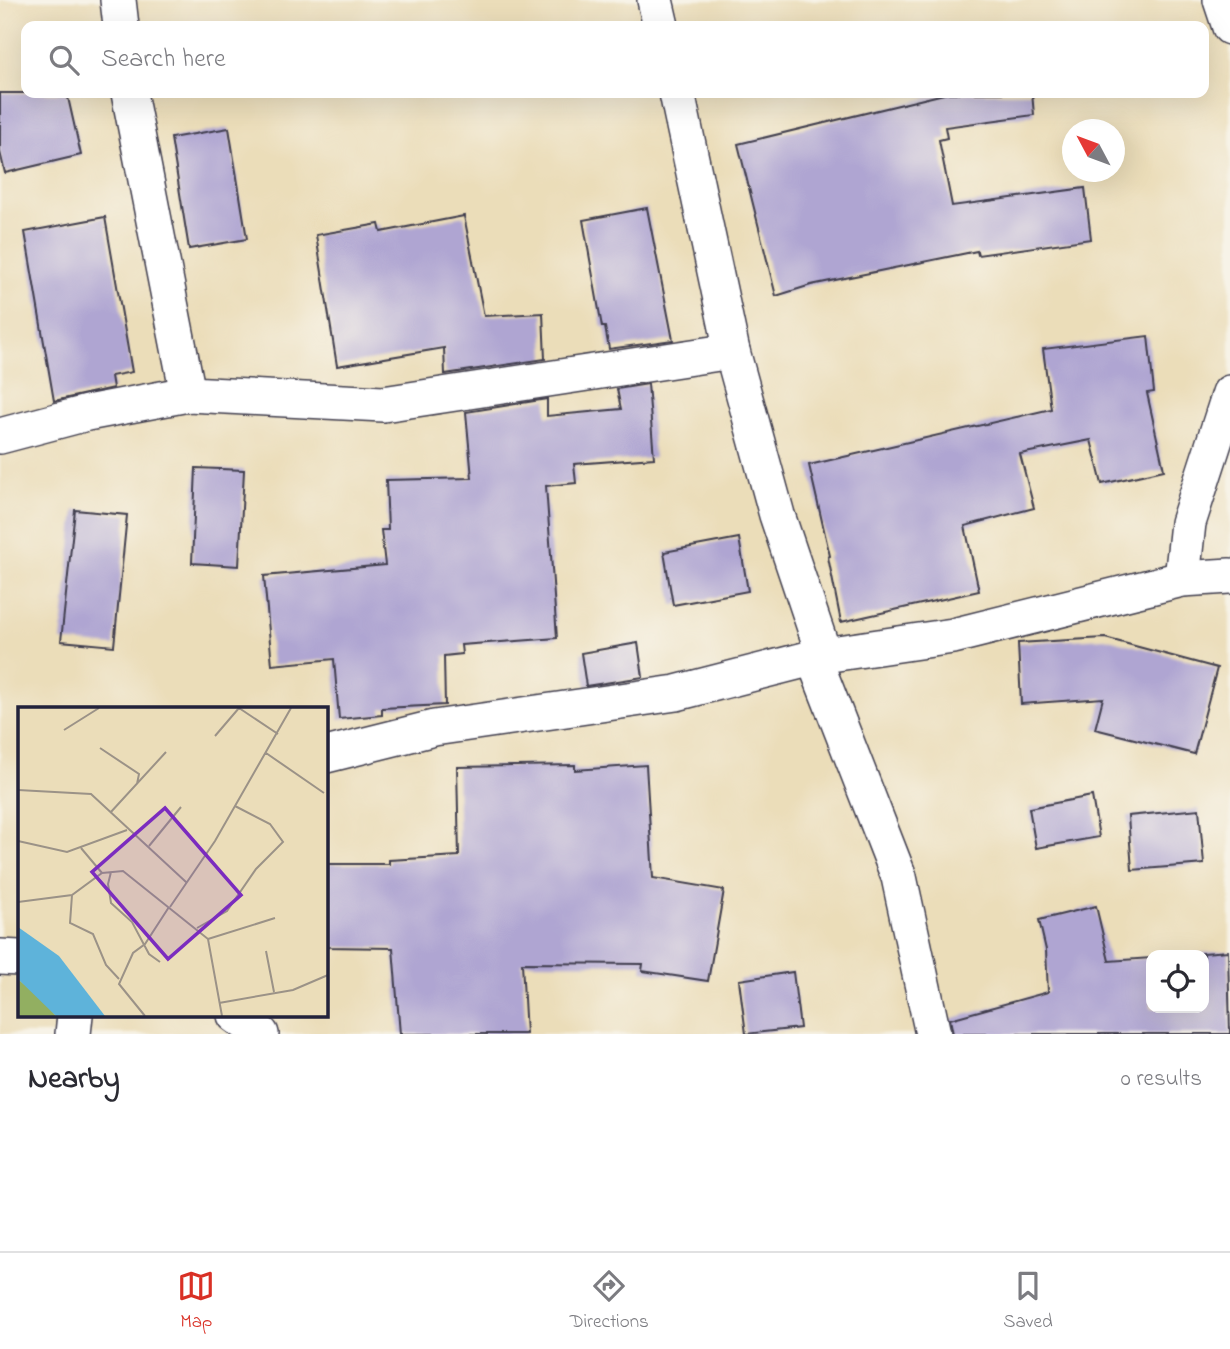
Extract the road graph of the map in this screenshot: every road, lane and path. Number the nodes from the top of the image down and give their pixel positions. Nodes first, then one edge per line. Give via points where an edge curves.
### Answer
1 (118, 0) edge
2 (655, 0) edge
3 (1221, 0) edge
4 (120, 21) edge
5 (660, 21) edge
6 (1230, 27) edge
7 (130, 98) edge
8 (678, 98) edge
9 (732, 351) junction
10 (1230, 393) edge
11 (188, 394) junction
12 (0, 436) edge
13 (1230, 576) edge
14 (1182, 579) junction
15 (819, 657) junction
16 (327, 755) edge
17 (0, 957) edge
18 (18, 958) edge
19 (75, 1016) edge
20 (236, 1016) edge
21 (73, 1034) edge
22 (261, 1034) edge
23 (933, 1034) edge

1 - 4 street
2 - 5 street
3 - 6 street
7 - 11 street
8 - 9 street
9 - 11 street via 383,404
9 - 15 street
10 - 14 street via 1188,523
11 - 12 street
13 - 14 street
14 - 15 street via 953,636
15 - 16 street via 676,694 434,728
15 - 23 street via 899,877
17 - 18 street
19 - 21 street
20 - 22 street

